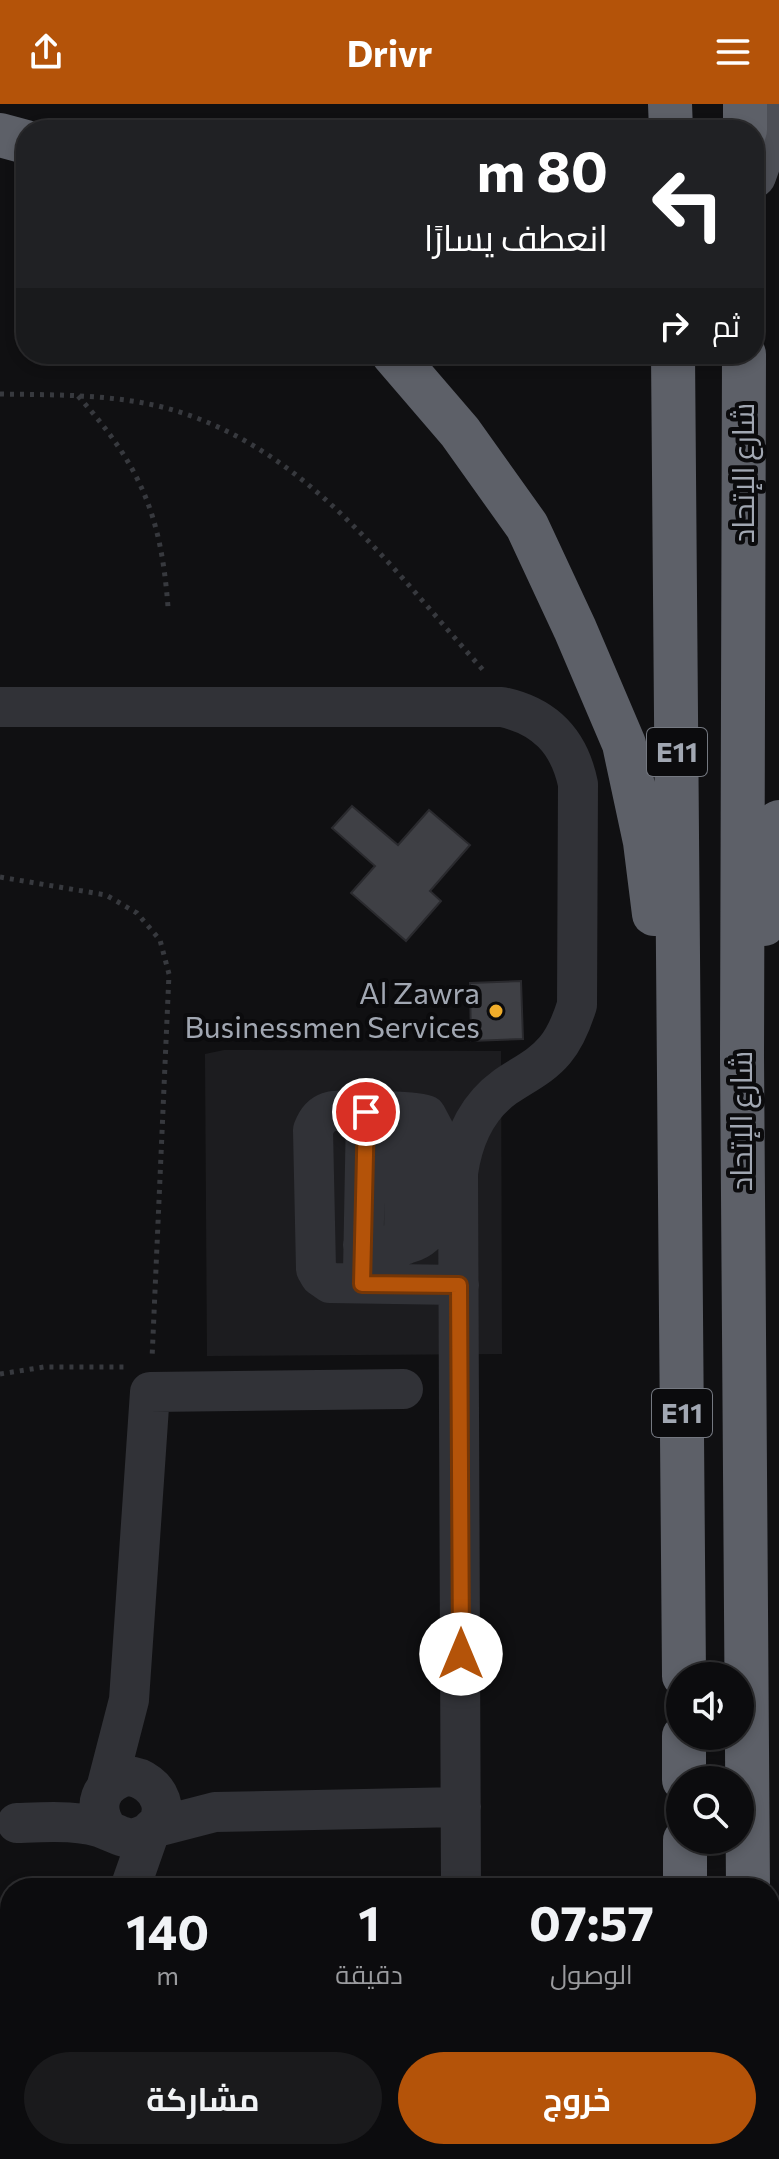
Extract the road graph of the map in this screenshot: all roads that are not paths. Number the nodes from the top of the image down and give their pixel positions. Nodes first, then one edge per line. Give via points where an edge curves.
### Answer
1 (770, 104) edge
2 (764, 148) edge
3 (402, 364) edge
4 (673, 364) edge
5 (744, 364) edge
6 (0, 707) edge
7 (779, 822) edge
8 (742, 1056) junction
9 (386, 1112) junction
10 (680, 1151) junction
11 (363, 1264) junction
12 (459, 1285) junction
13 (403, 1389) dead end
14 (684, 1662) edge
15 (129, 1700) junction
16 (105, 1788) junction
17 (461, 1807) junction
18 (152, 1808) junction
19 (110, 1831) junction
20 (685, 1854) edge
21 (125, 1878) edge
22 (131, 1878) edge
23 (461, 1878) edge
24 (685, 1878) edge
25 (748, 1878) edge

1 - 2 main road
3 - 10 highway via 460,432 527,526 624,744 645,842
4 - 10 highway, شارع الإتحاد / E11
5 - 8 highway, شارع الإتحاد / E11
6 - 12 street via 485,706 519,710 561,741 578,784 577,1005 557,1048 488,1101 467,1134 458,1173
7 - 8 highway
8 - 25 highway, شارع الإتحاد / E11
9 - 11 street
9 - 11 street via 404,1245
9 - 11 street via 328,1112 313,1130 316,1269 330,1283
10 - 14 highway, شارع الإتحاد / E11
11 - 12 street
12 - 17 street
13 - 15 street via 151,1380
15 - 16 street
15 - 18 street
16 - 18 street via 127,1776
16 - 19 street via 99,1811
16 - 19 street via 30,1822
17 - 18 street via 215,1812
17 - 23 street
18 - 19 street via 131,1839
18 - 22 street
19 - 21 street
20 - 24 highway

